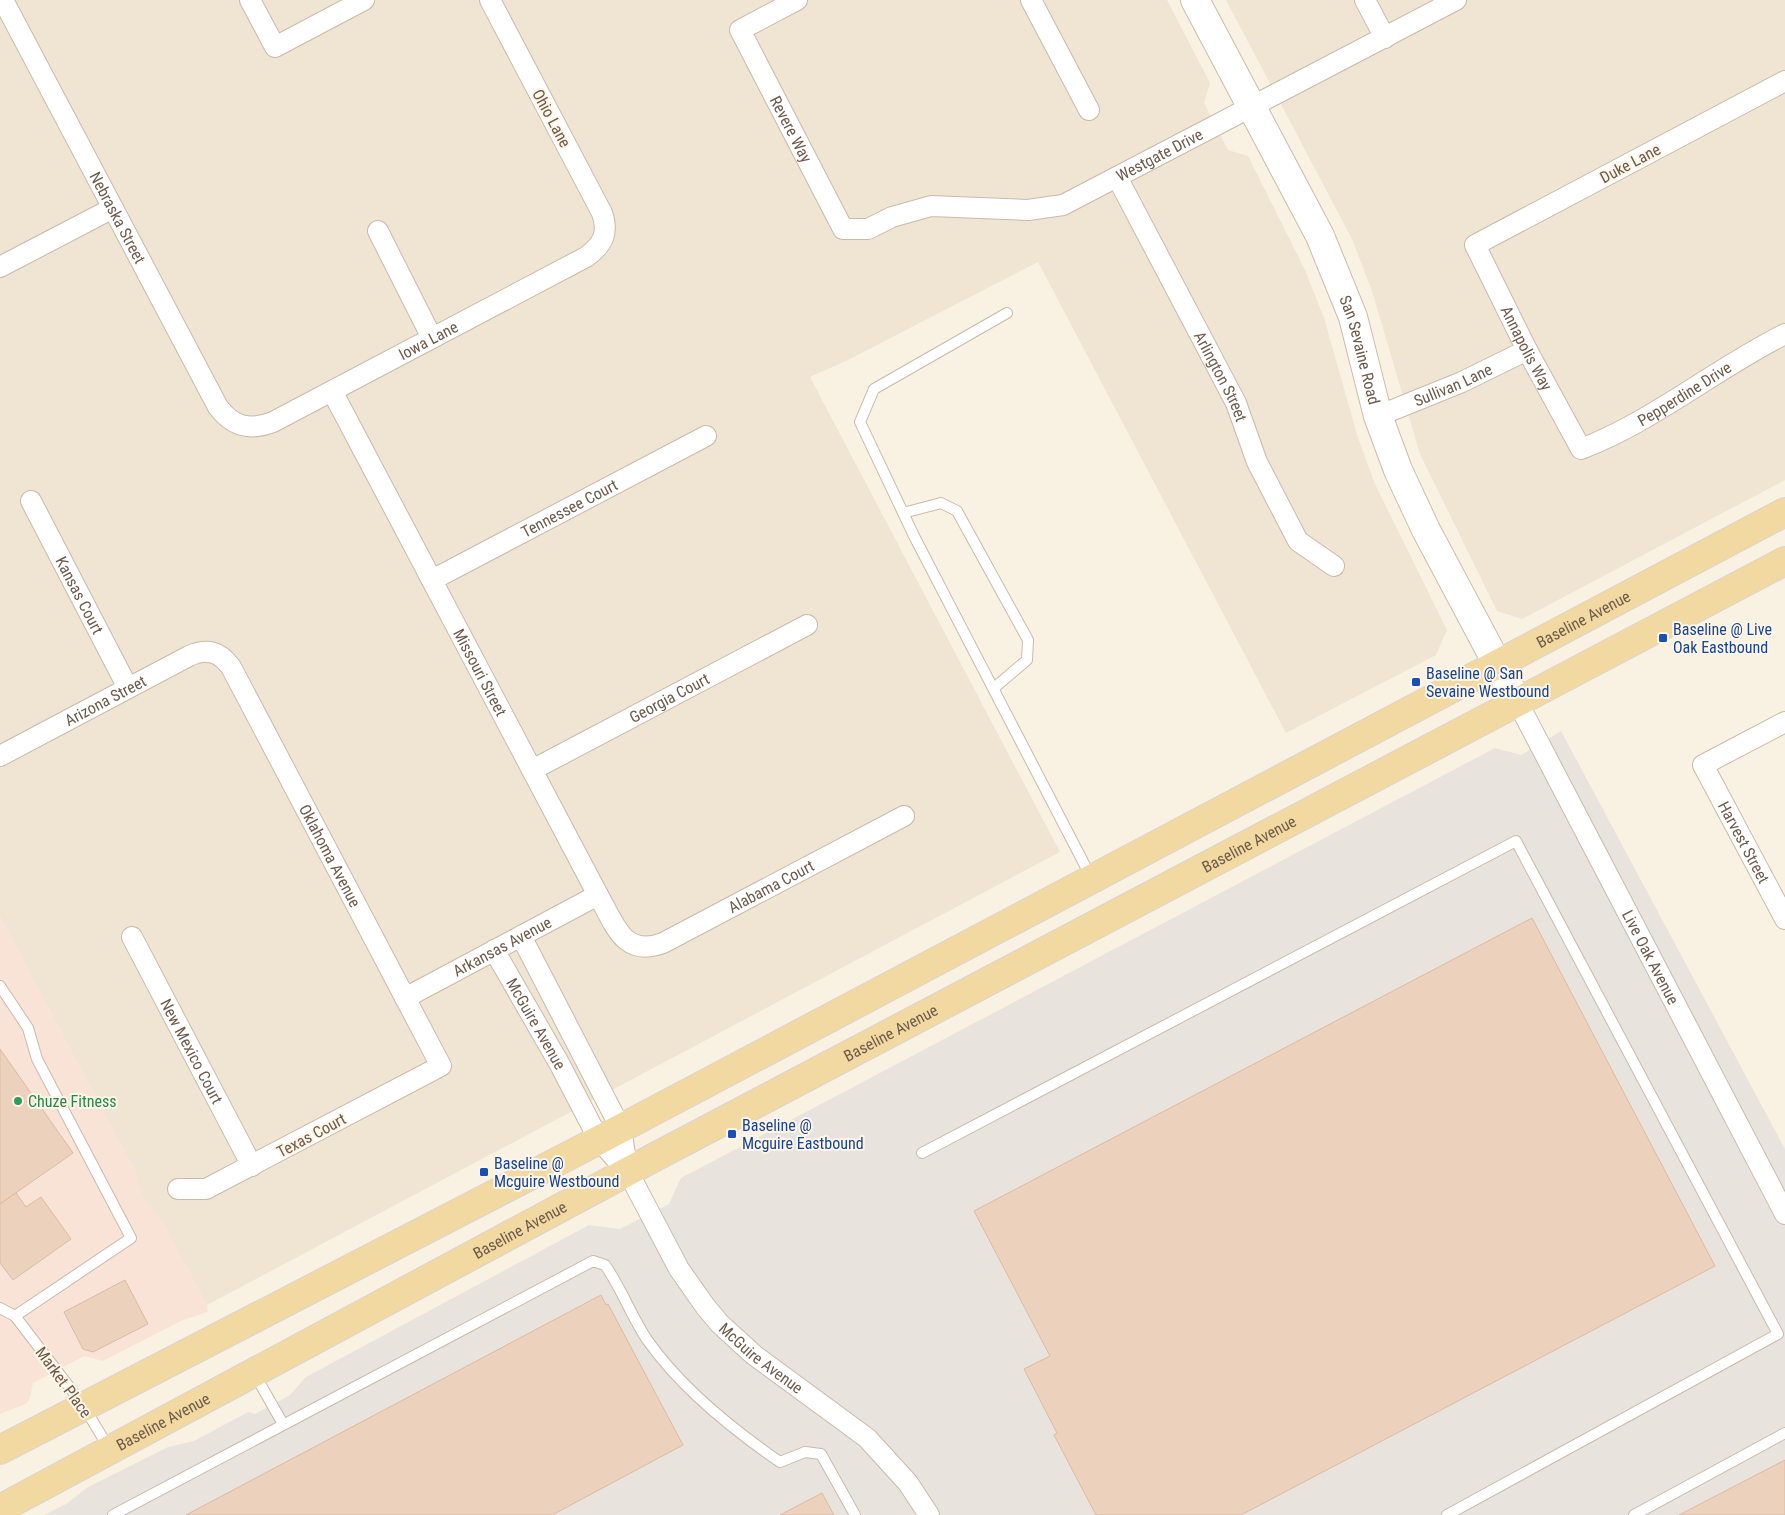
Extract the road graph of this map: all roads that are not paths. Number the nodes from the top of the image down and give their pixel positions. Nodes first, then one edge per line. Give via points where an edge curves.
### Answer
1 (3, 0) edge
2 (250, 0) edge
3 (364, 0) edge
4 (490, 0) edge
5 (797, 0) edge
6 (1031, 0) edge
7 (1195, 0) edge
8 (1365, 0) edge
9 (1456, 0) edge
10 (1385, 38) junction
11 (1785, 81) edge
12 (1252, 105) junction
13 (1089, 110) dead end
14 (1117, 177) junction
15 (113, 208) junction
16 (844, 229) joint
17 (378, 231) dead end
18 (604, 239) joint
19 (1474, 245) joint
20 (0, 267) edge
21 (1007, 313) dead end
22 (1785, 334) edge
23 (432, 338) junction
24 (1527, 350) junction
25 (332, 391) junction
26 (1378, 416) junction
27 (243, 427) joint
28 (706, 436) dead end
29 (1581, 449) joint
30 (31, 501) dead end
31 (1785, 512) edge
32 (903, 513) junction
33 (1785, 562) edge
34 (1334, 566) dead end
35 (432, 580) junction
36 (807, 625) dead end
37 (213, 652) joint
38 (1498, 665) junction
39 (128, 688) junction
40 (994, 688) junction
41 (1517, 701) junction
42 (1785, 722) edge
43 (0, 756) edge
44 (532, 770) junction
45 (904, 816) dead end
46 (1092, 879) junction
47 (598, 895) junction
48 (1785, 919) edge
49 (521, 936) junction
50 (132, 937) dead end
51 (636, 947) joint
52 (494, 950) junction
53 (0, 986) edge
54 (405, 998) junction
55 (441, 1066) joint
56 (610, 1134) junction
57 (922, 1153) dead end
58 (252, 1166) junction
59 (628, 1172) junction
60 (178, 1189) dead end
61 (1785, 1214) edge
62 (0, 1308) edge
63 (15, 1316) junction
64 (1781, 1332) edge
65 (254, 1372) junction
66 (83, 1406) junction
67 (283, 1424) junction
68 (1785, 1434) edge
69 (0, 1450) edge
70 (110, 1450) junction
71 (0, 1509) edge
72 (125, 1512) edge
73 (113, 1515) edge
74 (855, 1515) edge
75 (929, 1515) edge
76 (1447, 1515) edge
77 (1634, 1515) edge

1 - 15 street, Nebraska Street
2 - 3 street via 275,47
4 - 18 street, Ohio Lane via 602,213 606,231
5 - 16 street, Revere Way via 740,30
6 - 13 street
7 - 12 street, San Sevaine Road
8 - 10 street
9 - 10 street, Westgate Drive
10 - 12 street, Westgate Drive
11 - 19 street, Duke Lane
12 - 14 street, Westgate Drive
12 - 26 street, San Sevaine Road via 1320,236 1353,316
14 - 16 street, Westgate Drive via 1062,205 1028,210 931,206 892,217 868,229
14 - 34 street, Arlington Street via 1236,403 1257,462 1298,541
15 - 20 street
15 - 27 street, Nebraska Street via 218,407
17 - 23 street
18 - 23 street, Iowa Lane via 586,257
19 - 24 street, Annapolis Way
21 - 32 lane via 874,389 860,422
22 - 29 street, Pepperdine Drive via 1747,353 1611,437
23 - 25 street, Iowa Lane
24 - 26 street, Sullivan Lane via 1462,382
24 - 29 street, Annapolis Way
25 - 27 street, Iowa Lane via 263,426
25 - 35 street, Missouri Street
26 - 38 street, San Sevaine Road via 1398,470 1426,530
28 - 35 street, Tennessee Court
30 - 39 street, Kansas Court
31 - 38 main road, Baseline Avenue
32 - 40 lane
32 - 40 lane via 941,503 957,511 1028,640 1027,660
33 - 41 main road, Baseline Avenue
35 - 44 street, Missouri Street
36 - 44 street, Georgia Court
37 - 39 street, Arizona Street via 197,653
37 - 54 street, Oklahoma Avenue via 220,654 230,667
38 - 41 street, San Sevaine Road
38 - 46 main road, Baseline Avenue
39 - 43 street, Arizona Street
40 - 46 lane
41 - 59 main road, Baseline Avenue
41 - 61 street, Live Oak Avenue
42 - 48 street, Harvest Street via 1703,765
44 - 47 street, Missouri Street
45 - 51 street, Alabama Court via 663,942 651,947
46 - 56 main road, Baseline Avenue
47 - 49 street, Arkansas Avenue
47 - 51 street, Missouri Street via 620,933
49 - 52 street, Arkansas Avenue
49 - 56 street, McGuire Avenue
50 - 58 street, New Mexico Court
52 - 54 street, Arkansas Avenue
52 - 56 street, McGuire Avenue via 559,1062
53 - 63 lane via 28,1028 37,1058 131,1238
54 - 55 street, Oklahoma Avenue
55 - 58 street, Texas Court
56 - 59 street, McGuire Avenue
56 - 66 main road, Baseline Avenue
57 - 64 lane via 1516,841
58 - 60 street, Texas Court via 206,1189
59 - 65 main road, Baseline Avenue
59 - 75 street, McGuire Avenue via 679,1268 720,1324 768,1365 867,1438 908,1483
62 - 63 lane
63 - 66 lane, Market Place
64 - 76 lane
65 - 67 lane
65 - 70 main road, Baseline Avenue
66 - 69 main road, Baseline Avenue
66 - 70 lane, Market Place
67 - 72 lane
67 - 74 lane via 587,1263 600,1262 610,1271 649,1342 693,1391 739,1432 780,1462 805,1452 821,1454
68 - 77 lane
70 - 71 main road, Baseline Avenue
72 - 73 lane

